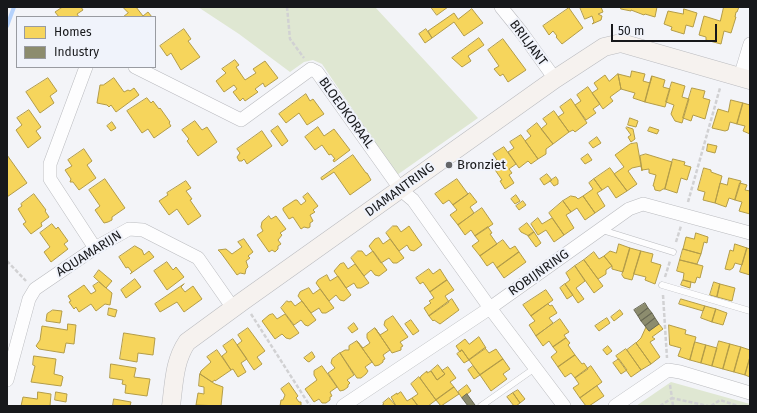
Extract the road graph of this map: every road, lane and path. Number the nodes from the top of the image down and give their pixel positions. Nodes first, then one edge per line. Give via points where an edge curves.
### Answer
1 (287, 7) edge
2 (501, 7) edge
3 (750, 44) edge
4 (86, 68) edge
5 (137, 68) edge
6 (311, 69) junction
7 (745, 78) edge
8 (555, 79) junction
9 (401, 190) junction
10 (600, 230) junction
11 (750, 233) edge
12 (94, 248) junction
13 (672, 252) dead end
14 (7, 261) edge
15 (662, 285) dead end
16 (35, 289) junction
17 (238, 304) junction
18 (490, 308) junction
19 (750, 311) edge
20 (535, 368) junction
21 (668, 370) junction
22 (7, 380) edge
23 (750, 393) edge
24 (672, 398) junction
25 (171, 406) edge
26 (310, 406) edge
27 (343, 406) edge
28 (481, 406) edge
29 (564, 406) edge
30 (615, 406) edge
31 (660, 406) edge
32 (673, 406) edge
33 (709, 406) edge
34 (738, 406) edge

1 - 6 path via 290,39
2 - 8 street, BRILJANT
3 - 7 street
4 - 12 street via 50,164 50,179
5 - 6 street, BLOEDKORAAL via 241,120
6 - 9 street, BLOEDKORAAL via 317,72
7 - 8 street, DIAMANTRING via 621,44 604,47
8 - 9 street, DIAMANTRING
9 - 17 street, DIAMANTRING
9 - 18 street via 413,200
10 - 11 street, ROBIJNRING via 629,209 643,204
10 - 13 lane
10 - 18 street, ROBIJNRING
12 - 16 street, AQUAMARIJN
12 - 17 street, AQUAMARIJN via 129,229 143,230 198,258
14 - 16 path
15 - 19 lane
16 - 22 street via 29,299
17 - 25 street, DIAMANTRING via 187,342 181,351
17 - 26 path
18 - 20 street
18 - 27 street, ROBIJNRING
20 - 28 lane
20 - 29 street
21 - 23 street
21 - 24 path
21 - 30 street
24 - 31 path
24 - 32 path
24 - 33 path
33 - 34 path via 720,400

